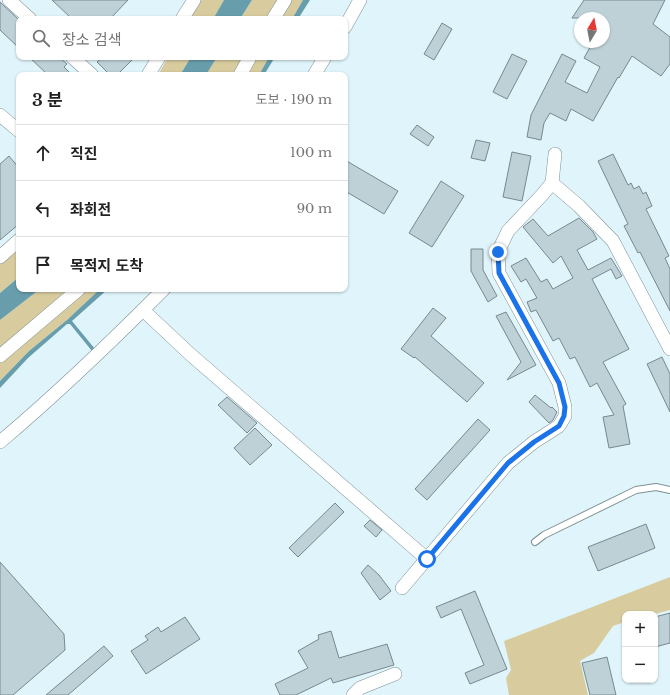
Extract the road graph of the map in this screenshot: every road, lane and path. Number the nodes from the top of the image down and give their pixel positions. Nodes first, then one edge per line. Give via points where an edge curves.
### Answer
1 (9, 0) edge
2 (194, 0) edge
3 (285, 0) edge
4 (360, 0) edge
5 (27, 16) edge
6 (184, 16) edge
7 (276, 16) edge
8 (348, 22) edge
9 (75, 60) edge
10 (157, 60) edge
11 (248, 60) edge
12 (324, 60) edge
13 (89, 72) edge
14 (150, 72) edge
15 (242, 72) edge
16 (316, 72) edge
17 (0, 115) edge
18 (16, 128) edge
19 (555, 154) dead end
20 (552, 183) junction
21 (16, 243) edge
22 (0, 257) edge
23 (75, 292) edge
24 (161, 292) edge
25 (144, 310) junction
26 (670, 349) edge
27 (0, 356) edge
28 (0, 442) edge
29 (670, 490) edge
30 (535, 542) dead end
31 (427, 559) junction
32 (402, 588) dead end
33 (395, 674) dead end
34 (354, 695) edge

1 - 5 street
2 - 6 street
3 - 7 street
4 - 8 street
9 - 13 street
10 - 14 street
11 - 15 street
12 - 16 street
17 - 18 street
19 - 20 street
20 - 26 street via 614,241
20 - 31 street via 508,231 498,252 499,273 559,383 565,407 564,416 559,426 508,463
21 - 22 street
23 - 27 street
24 - 25 street
25 - 28 street via 38,410
25 - 31 street via 191,355
29 - 30 lane via 656,487 636,490 544,535
31 - 32 street
33 - 34 street via 360,688

